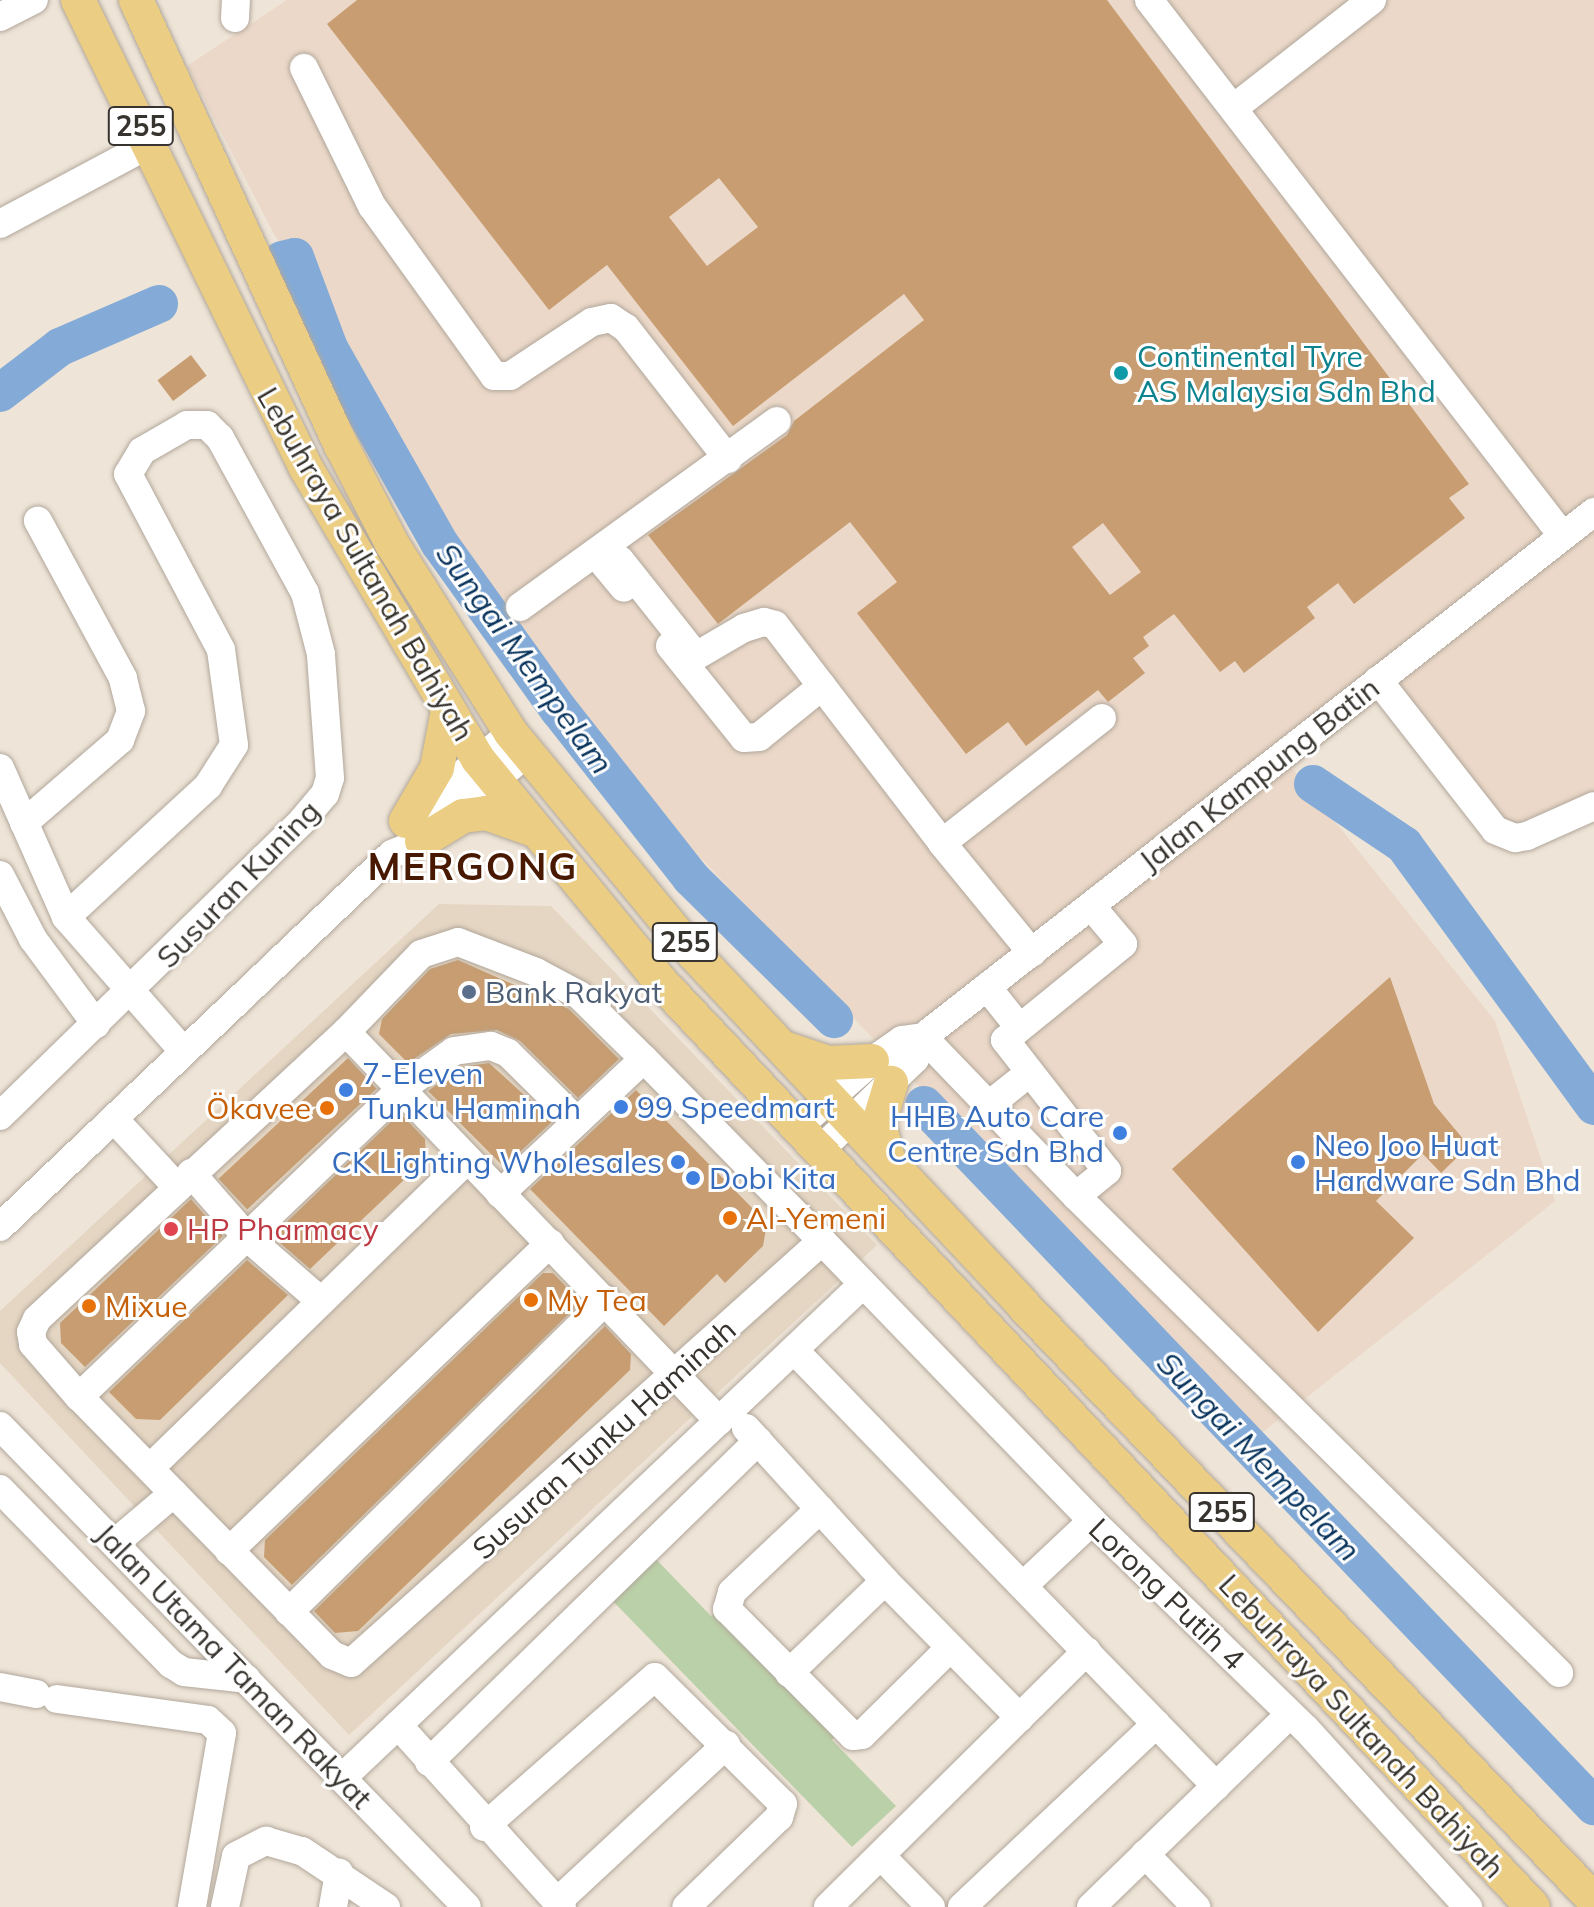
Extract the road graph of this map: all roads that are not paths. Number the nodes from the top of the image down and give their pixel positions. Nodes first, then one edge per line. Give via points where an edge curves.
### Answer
1 (34, 0) edge
2 (78, 0) edge
3 (136, 0) edge
4 (1149, 0) edge
5 (1372, 0) edge
6 (0, 17) edge
7 (304, 68) dead end
8 (1235, 107) junction
9 (150, 144) junction
10 (0, 224) edge
11 (777, 421) dead end
12 (728, 459) junction
13 (1594, 512) edge
14 (38, 521) dead end
15 (1562, 535) junction
16 (607, 556) junction
17 (520, 607) dead end
18 (1378, 680) junction
19 (822, 686) junction
20 (448, 711) junction
21 (1102, 718) dead end
22 (519, 743) junction
23 (0, 768) edge
24 (486, 770) junction
25 (1594, 806) edge
26 (24, 823) junction
27 (532, 829) junction
28 (406, 839) junction
29 (942, 843) junction
30 (0, 875) edge
31 (1092, 907) junction
32 (66, 917) junction
33 (1032, 953) junction
34 (987, 987) junction
35 (133, 992) junction
36 (96, 1024) junction
37 (1018, 1026) junction
38 (346, 1032) junction
39 (923, 1037) junction
40 (780, 1045) junction
41 (184, 1052) junction
42 (644, 1059) junction
43 (882, 1072) junction
44 (1028, 1074) junction
45 (401, 1089) junction
46 (989, 1105) junction
47 (3, 1106) edge
48 (841, 1110) junction
49 (114, 1119) junction
50 (577, 1121) junction
51 (810, 1138) junction
52 (467, 1160) junction
53 (893, 1166) junction
54 (184, 1180) junction
55 (500, 1194) junction
56 (1076, 1196) junction
57 (0, 1227) edge
58 (247, 1237) junction
59 (822, 1241) junction
60 (550, 1243) junction
61 (862, 1285) junction
62 (607, 1300) junction
63 (321, 1301) junction
64 (794, 1350) junction
65 (676, 1373) junction
66 (79, 1397) junction
67 (724, 1416) junction
68 (0, 1426) edge
69 (758, 1441) junction
70 (150, 1468) junction
71 (0, 1489) edge
72 (174, 1493) junction
73 (820, 1509) junction
74 (1092, 1521) junction
75 (115, 1543) junction
76 (229, 1551) junction
77 (885, 1581) junction
78 (1024, 1585) junction
79 (289, 1612) junction
80 (950, 1648) junction
81 (1087, 1651) junction
82 (789, 1673) junction
83 (1559, 1673) dead end
84 (247, 1679) junction
85 (0, 1687) edge
86 (1290, 1714) junction
87 (1020, 1718) junction
88 (1156, 1724) junction
89 (398, 1725) junction
90 (726, 1745) junction
91 (429, 1762) junction
92 (342, 1778) junction
93 (1216, 1786) junction
94 (1490, 1789) junction
95 (1452, 1822) junction
96 (484, 1827) junction
97 (1145, 1854) junction
98 (882, 1857) junction
99 (339, 1873) junction
100 (1594, 1900) edge
101 (559, 1904) edge
102 (192, 1907) edge
103 (225, 1907) edge
104 (333, 1907) edge
105 (386, 1907) edge
106 (467, 1907) edge
107 (686, 1907) edge
108 (828, 1907) edge
109 (931, 1907) edge
110 (962, 1907) edge
111 (1091, 1907) edge
112 (1196, 1907) edge
113 (1468, 1907) edge
114 (1533, 1907) edge

1 - 6 street
2 - 9 main road, Lebuhraya Sultanah Bahiyah / 255
3 - 22 main road, Lebuhraya Sultanah Bahiyah / 255 via 280,319 392,544
4 - 8 street
5 - 8 street
7 - 12 street via 372,206 494,376 510,376 592,322 611,318 626,328
8 - 15 street
9 - 10 street
9 - 20 main road, Lebuhraya Sultanah Bahiyah / 255 via 238,336 359,564
11 - 12 street
12 - 16 street
13 - 15 street, Jalan Kampung Batin
14 - 26 street via 123,678 131,711 120,740
15 - 18 street, Jalan Kampung Batin
16 - 17 street
16 - 19 street via 696,656 764,622 775,625
16 - 19 street via 744,738 759,737
18 - 25 street via 1495,830 1515,838 1527,836
18 - 31 street, Jalan Kampung Batin
19 - 29 street
20 - 24 main road, Lebuhraya Sultanah Bahiyah / 255
20 - 28 main road via 437,768
21 - 29 street
22 - 24 street
22 - 40 main road, Lebuhraya Sultanah Bahiyah / 255 via 694,954
23 - 26 street
24 - 27 main road, Lebuhraya Sultanah Bahiyah / 255
24 - 28 street
26 - 32 street
27 - 28 main road via 486,813 463,816
27 - 51 main road, Lebuhraya Sultanah Bahiyah / 255 via 661,982
28 - 41 street
29 - 33 street
30 - 36 street via 33,939
31 - 33 street, Jalan Kampung Batin
31 - 37 street via 1123,944
32 - 35 street
32 - 35 street, Susuran Kuning via 208,786 234,745 221,650 128,474 142,451 196,423 207,425 220,438 305,593 321,654 330,778 315,808
33 - 34 street, Jalan Kampung Batin
34 - 37 street
34 - 39 street, Jalan Kampung Batin
35 - 36 street, Susuran Kuning
35 - 41 street
36 - 47 street, Susuran Kuning
37 - 44 street via 1005,1040
38 - 42 street via 421,954 458,942 579,995
38 - 45 street
38 - 54 street
39 - 43 street, Jalan Kampung Batin via 915,1059
39 - 46 street
40 - 43 main road via 828,1063
40 - 48 main road, Lebuhraya Sultanah Bahiyah / 255
41 - 49 street
42 - 50 street
42 - 59 street
43 - 48 street, Jalan Kampung Batin
43 - 53 main road via 879,1123 882,1146
44 - 46 street
44 - 56 street via 1107,1171
45 - 50 street via 454,1051 491,1046 508,1053
45 - 52 street
45 - 58 street
46 - 56 street
48 - 51 street, Jalan Kampung Batin
48 - 53 main road, Lebuhraya Sultanah Bahiyah / 255
49 - 54 street
49 - 57 street
50 - 55 street
51 - 95 main road, Lebuhraya Sultanah Bahiyah / 255
52 - 55 street
52 - 63 street
53 - 94 main road, Lebuhraya Sultanah Bahiyah / 255
54 - 58 street
54 - 66 street, Susuran Tunku Haminah via 37,1319 33,1344
55 - 60 street
56 - 83 street
58 - 63 street
58 - 66 street
59 - 61 street, Lorong Putih 4
59 - 65 street, Susuran Tunku Haminah
60 - 62 street
60 - 76 street
61 - 64 street
61 - 74 street, Lorong Putih 4
62 - 65 street
62 - 79 street
63 - 70 street
64 - 67 street
64 - 78 street
65 - 67 street
65 - 79 street, Susuran Tunku Haminah via 351,1663 332,1655
66 - 70 street, Susuran Tunku Haminah
67 - 69 street
67 - 89 street
68 - 75 street, Jalan Utama Taman Rakyat
69 - 73 street
69 - 91 street
70 - 72 street, Susuran Tunku Haminah
71 - 84 street via 171,1664 184,1672
72 - 75 street
72 - 76 street, Susuran Tunku Haminah
73 - 77 street
73 - 82 street via 726,1600 727,1609
74 - 78 street
74 - 86 street, Lorong Putih 4
75 - 84 street, Jalan Utama Taman Rakyat
76 - 79 street, Susuran Tunku Haminah
77 - 80 street
77 - 82 street
78 - 81 street
80 - 82 street via 862,1735 846,1732
80 - 87 street
81 - 87 street
81 - 88 street
84 - 92 street, Jalan Utama Taman Rakyat
85 - 102 street via 208,1720 222,1733
86 - 93 street
86 - 113 street, Lorong Putih 4
87 - 98 street
88 - 93 street
88 - 110 street
89 - 91 street
89 - 92 street
90 - 96 street via 665,1682 646,1679
90 - 101 street
90 - 107 street via 783,1804 779,1817
91 - 96 street
92 - 106 street, Jalan Utama Taman Rakyat
93 - 97 street
94 - 95 main road
94 - 100 main road, Lebuhraya Sultanah Bahiyah / 255
95 - 114 main road, Lebuhraya Sultanah Bahiyah / 255
96 - 101 street
97 - 111 street
97 - 112 street
98 - 108 street
98 - 109 street
99 - 103 street via 282,1844 249,1846 231,1869
99 - 104 street
99 - 105 street

